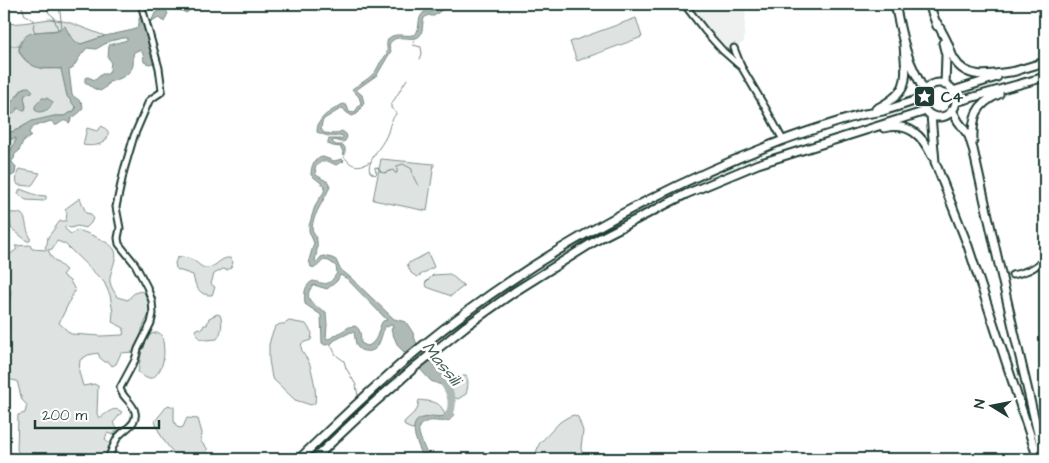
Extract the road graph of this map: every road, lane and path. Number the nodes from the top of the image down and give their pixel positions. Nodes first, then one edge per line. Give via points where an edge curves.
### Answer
1 (141, 4) edge
2 (684, 4) edge
3 (895, 4) edge
4 (930, 4) edge
5 (937, 23) junction
6 (904, 44) junction
7 (734, 48) dead end
8 (1045, 62) edge
9 (741, 66) junction
10 (1016, 71) junction
11 (1045, 77) edge
12 (945, 85) junction
13 (1019, 86) junction
14 (953, 90) junction
15 (923, 95) junction
16 (956, 102) junction
17 (952, 110) junction
18 (928, 113) junction
19 (862, 115) junction
20 (866, 130) junction
21 (783, 140) junction
22 (973, 149) junction
23 (935, 162) junction
24 (1045, 259) edge
25 (1012, 276) dead end
26 (108, 459) edge
27 (299, 459) edge
28 (314, 459) edge
29 (1038, 459) edge
30 (1044, 459) edge

1 - 26 street via 162,90 150,101 134,136 116,211 119,244 143,279 152,301 153,314 120,388 132,404 136,418 118,438
2 - 9 street via 723,51
3 - 6 highway
4 - 5 highway
5 - 10 highway via 954,59 966,71 984,75
5 - 12 highway via 946,55
6 - 15 highway
6 - 19 highway via 906,76 901,92 888,103
7 - 9 street
8 - 10 highway
9 - 21 street
10 - 14 highway
11 - 13 highway
12 - 14 highway
12 - 15 highway via 934,84
13 - 16 highway
13 - 22 highway via 992,97 977,111 973,122
14 - 16 highway
15 - 18 highway via 923,105
15 - 19 highway via 883,111
16 - 17 highway
17 - 18 highway via 944,117
17 - 22 highway via 969,136
18 - 20 highway
18 - 23 highway
19 - 21 highway
20 - 23 highway via 890,126 909,129 923,141
20 - 28 highway via 758,164 686,194 600,238 480,315 416,366
21 - 27 highway via 652,198 529,268 422,347
22 - 30 highway
23 - 29 highway via 968,246
24 - 25 street via 1035,268

